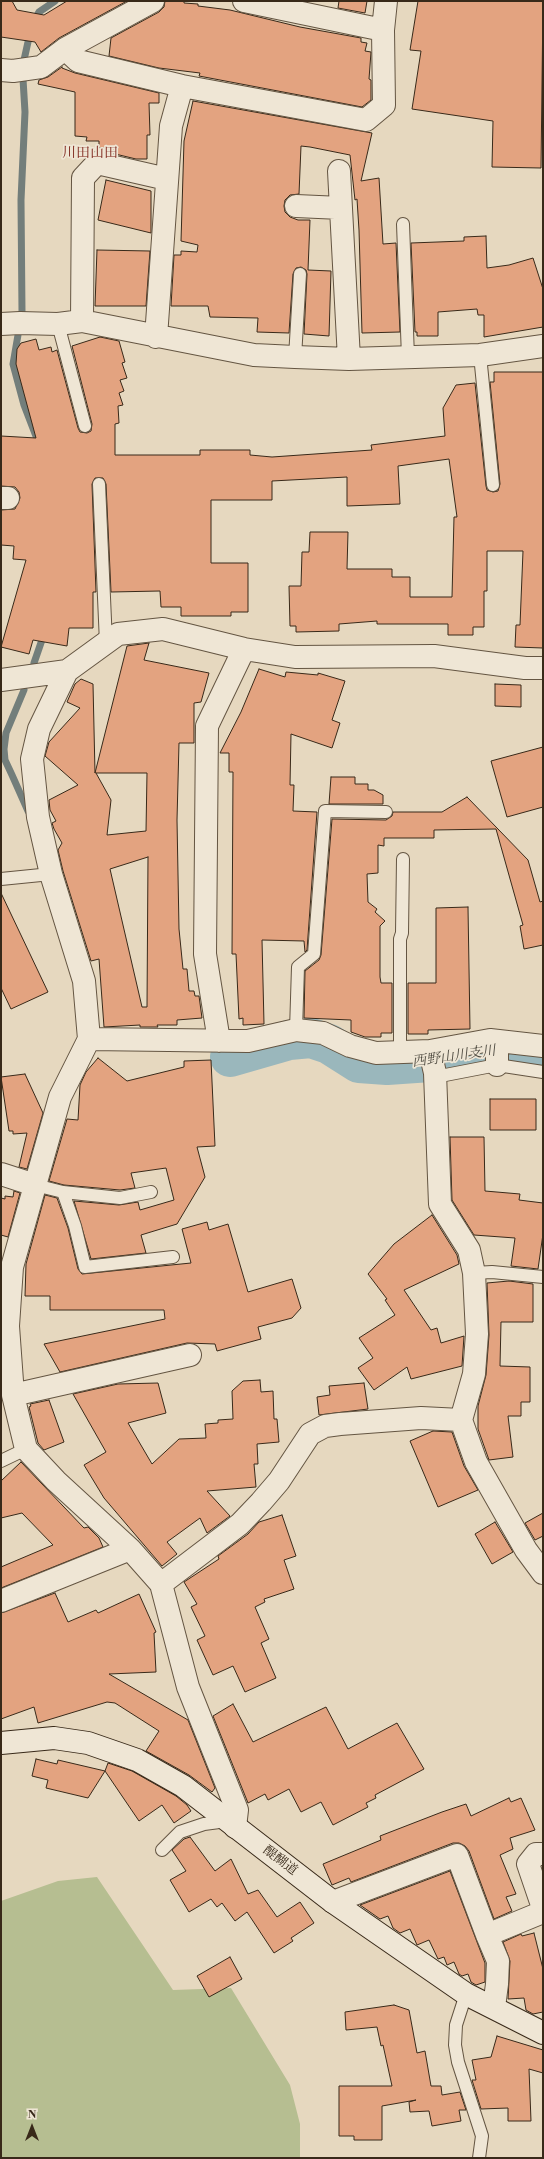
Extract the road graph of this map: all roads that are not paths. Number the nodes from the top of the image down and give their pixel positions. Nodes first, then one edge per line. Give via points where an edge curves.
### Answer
1 (153, 1) edge
2 (244, 1) edge
3 (386, 1) edge
4 (383, 30) junction
5 (65, 49) junction
6 (1, 70) edge
7 (182, 86) junction
8 (338, 171) dead end
9 (167, 179) junction
10 (296, 206) dead end
11 (341, 208) junction
12 (403, 224) dead end
13 (300, 274) dead end
14 (82, 321) junction
15 (1, 324) edge
16 (58, 324) junction
17 (156, 337) junction
18 (543, 346) edge
19 (480, 355) junction
20 (295, 357) junction
21 (408, 357) junction
22 (349, 359) junction
23 (85, 426) dead end
24 (99, 484) dead end
25 (493, 485) dead end
26 (106, 643) junction
27 (244, 649) junction
28 (543, 668) edge
29 (67, 671) junction
30 (1, 680) edge
31 (386, 812) dead end
32 (403, 859) dead end
33 (51, 874) junction
34 (1, 879) edge
35 (296, 1030) junction
36 (89, 1039) junction
37 (219, 1041) junction
38 (497, 1042) junction
39 (543, 1046) edge
40 (430, 1051) junction
41 (400, 1052) junction
42 (497, 1065) junction
43 (543, 1072) edge
44 (435, 1077) junction
45 (1, 1174) edge
46 (35, 1185) junction
47 (63, 1192) junction
48 (151, 1192) dead end
49 (173, 1257) dead end
50 (474, 1273) junction
51 (543, 1278) edge
52 (190, 1356) dead end
53 (13, 1395) junction
54 (461, 1420) junction
55 (26, 1449) junction
56 (1, 1461) edge
57 (130, 1550) junction
58 (543, 1573) edge
59 (161, 1584) junction
60 (1, 1601) edge
61 (1, 1743) edge
62 (231, 1824) junction
63 (162, 1850) dead end
64 (543, 1854) edge
65 (333, 1902) junction
66 (543, 1908) edge
67 (543, 1912) edge
68 (487, 1935) junction
69 (466, 1994) junction
70 (494, 2007) junction
71 (543, 2033) edge
72 (479, 2158) edge

1 - 5 street
2 - 4 street
3 - 4 street
4 - 7 street via 384,105 366,120
5 - 6 street via 41,67
5 - 7 street via 78,61
7 - 9 street via 171,126
8 - 11 street
9 - 14 street via 97,163 83,178
9 - 17 street
10 - 11 street
11 - 22 street
12 - 21 lane
13 - 20 lane
14 - 16 street
14 - 17 street
15 - 16 street
16 - 23 lane
17 - 20 street via 254,355
18 - 19 street
19 - 21 street
19 - 25 lane
20 - 22 street
21 - 22 street
24 - 26 lane
26 - 27 street via 118,634 163,629
26 - 29 street
27 - 28 street via 295,657 434,656
27 - 37 street via 207,726 205,954
29 - 30 street
29 - 33 street via 39,729 32,759 38,817
31 - 35 lane via 325,811 314,954 298,968
32 - 41 lane
33 - 34 lane
33 - 36 street via 84,981
35 - 37 street via 248,1041
35 - 41 street via 323,1033 350,1046 376,1053
36 - 37 street
36 - 46 street via 60,1097
38 - 39 street
38 - 40 street via 490,1040
38 - 42 street
40 - 41 street
40 - 44 street
42 - 43 lane
42 - 44 lane
44 - 50 street via 440,1204 470,1250
45 - 46 street
46 - 47 lane
46 - 53 street via 12,1267 8,1326
47 - 48 lane via 120,1198
47 - 49 lane via 85,1267
50 - 51 lane via 492,1272
50 - 54 street via 477,1334 474,1374
52 - 53 street
53 - 55 street
54 - 58 street via 476,1462 526,1550
54 - 59 street via 421,1418 340,1424 325,1426 310,1434 262,1502 240,1524
55 - 56 lane
55 - 57 street via 56,1481
57 - 59 street
57 - 60 street
59 - 62 street via 188,1687 237,1810
61 - 62 street, 醍醐道 via 54,1738 95,1746 137,1760 182,1786
62 - 63 lane via 204,1824 180,1832
62 - 65 street, 醍醐道
64 - 66 street via 536,1854 528,1864
65 - 68 street via 457,1855
65 - 69 street, 醍醐道
67 - 68 street
68 - 70 street via 498,1961
69 - 70 street, 醍醐道
69 - 72 lane via 456,2025 455,2045 482,2136
70 - 71 street, 醍醐道

